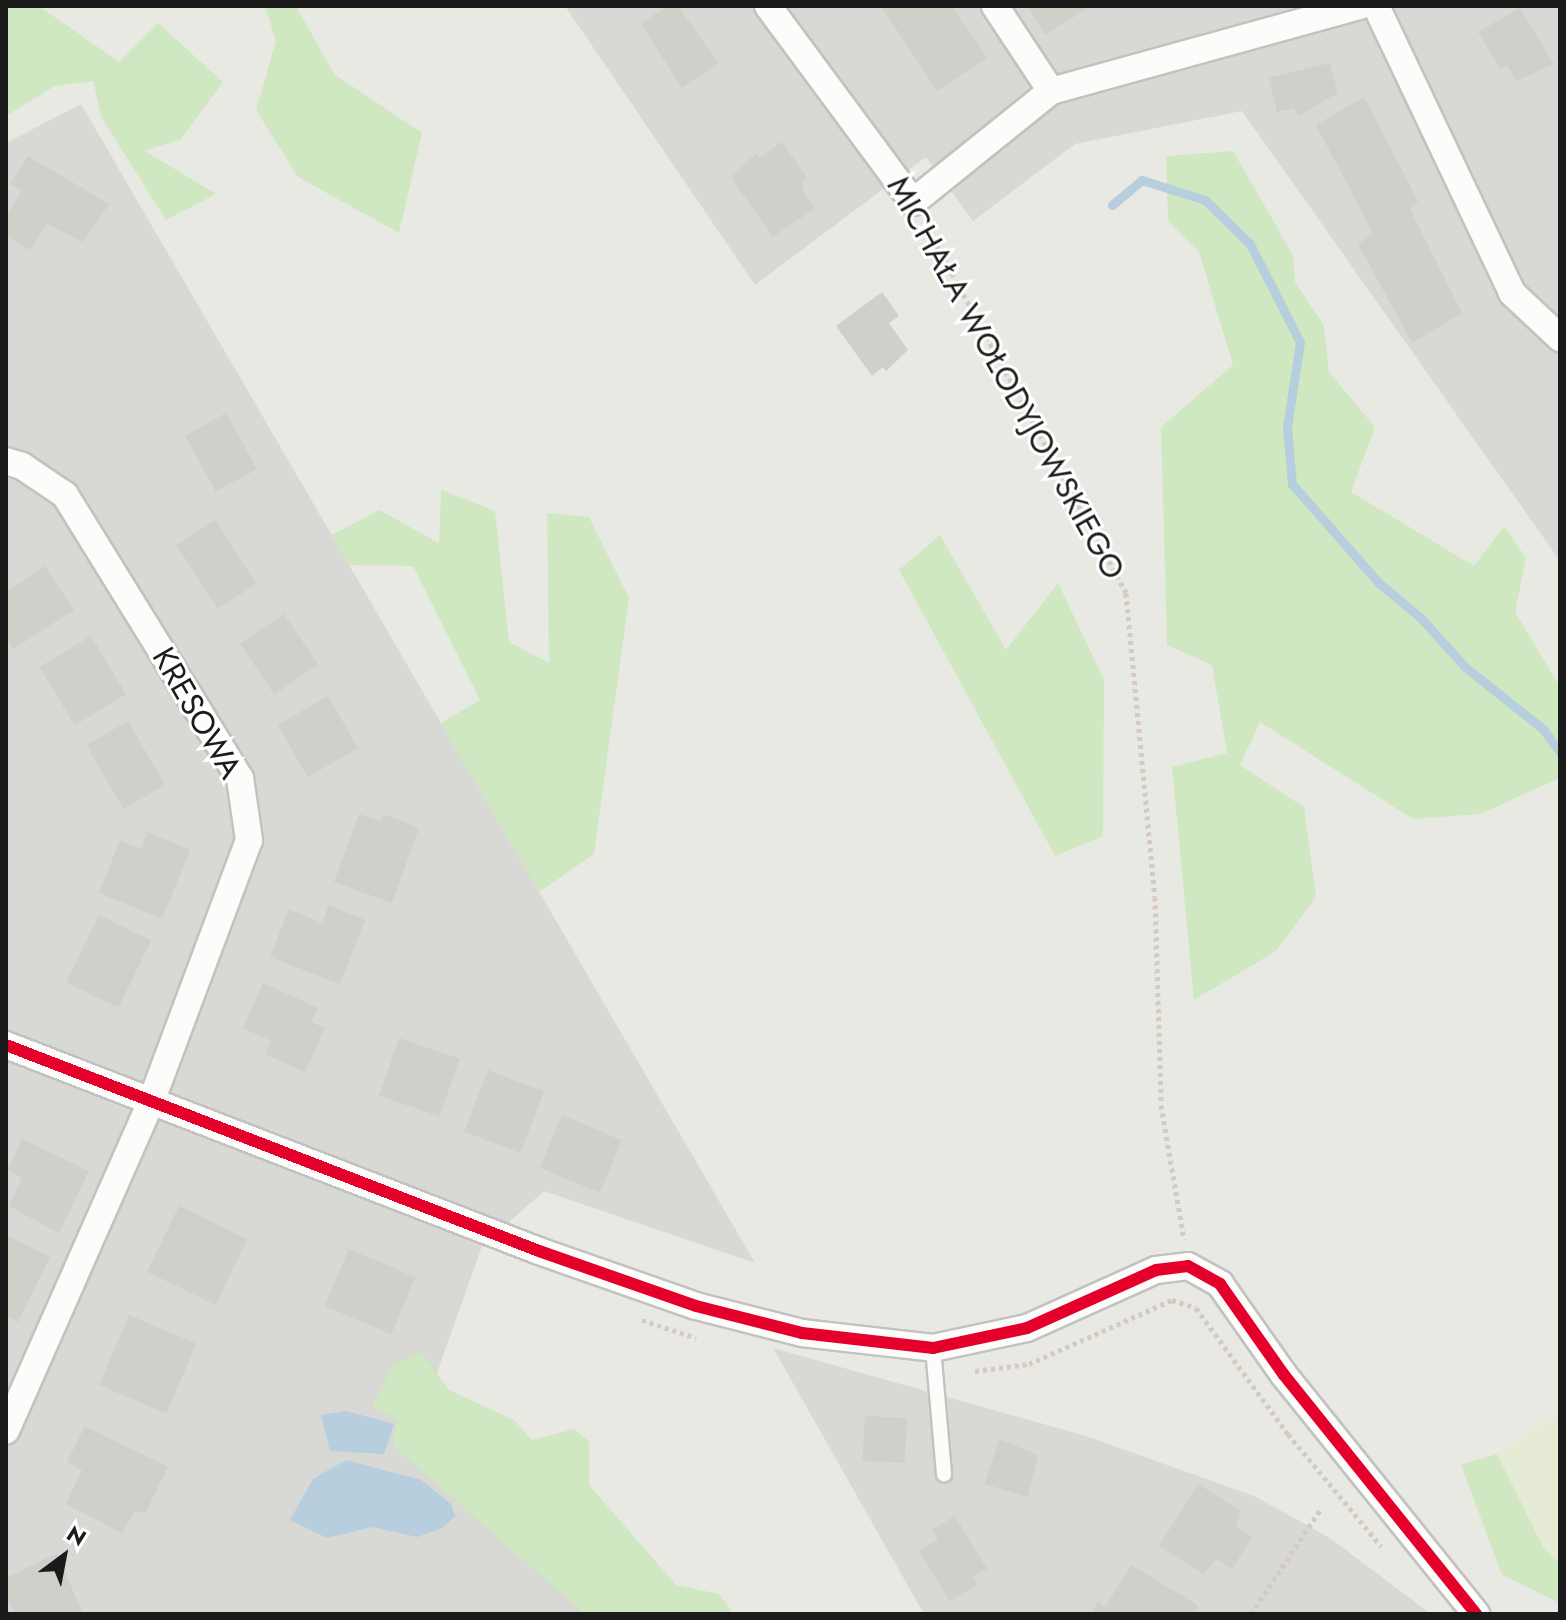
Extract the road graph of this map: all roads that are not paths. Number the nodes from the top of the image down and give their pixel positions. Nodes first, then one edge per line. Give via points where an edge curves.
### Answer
1 (768, 6) edge
2 (995, 6) edge
3 (1360, 6) edge
4 (1376, 6) edge
5 (1051, 91) junction
6 (1560, 338) edge
7 (6, 461) edge
8 (6, 1045) edge
9 (151, 1102) junction
10 (933, 1348) junction
11 (6, 1430) edge
12 (944, 1475) dead end
13 (1476, 1614) edge

1 - 5 street, MICHAŁA WOŁODYJOWSKIEGO via 913,202
2 - 5 street
3 - 5 street
4 - 6 street via 1512,293
7 - 9 street, KRESOWA via 65,495 240,778 249,840
8 - 9 street
9 - 10 street via 696,1306 802,1333
9 - 11 street, KRESOWA
10 - 12 lane
10 - 13 street via 1027,1328 1156,1270 1188,1266 1220,1284 1284,1375

